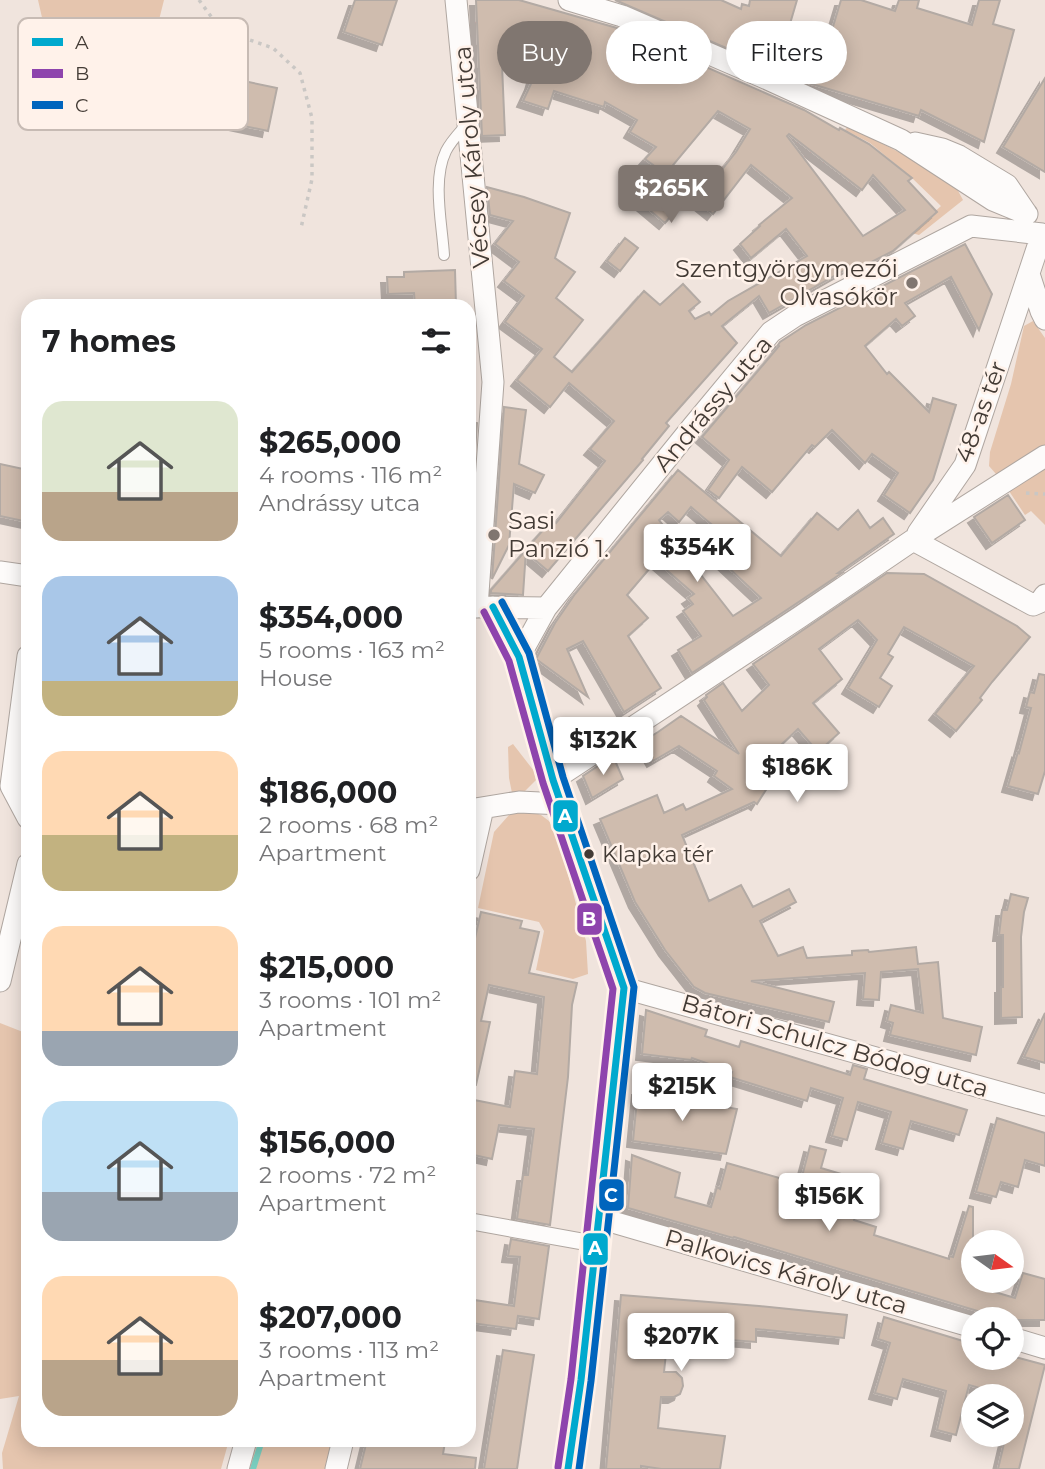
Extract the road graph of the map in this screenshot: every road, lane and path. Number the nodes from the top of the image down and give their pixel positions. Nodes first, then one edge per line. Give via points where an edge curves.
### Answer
1 (199, 0) edge
2 (457, 0) edge
3 (569, 0) edge
4 (212, 18) edge
5 (248, 40) edge
6 (468, 122) junction
7 (301, 228) dead end
8 (1044, 234) edge
9 (444, 255) dead end
10 (1029, 274) junction
11 (1045, 319) edge
12 (1045, 456) edge
13 (913, 540) junction
14 (0, 572) edge
15 (21, 575) edge
16 (1045, 595) edge
17 (480, 607) edge
18 (546, 608) junction
19 (519, 657) junction
20 (21, 710) edge
21 (553, 780) junction
22 (562, 804) junction
23 (21, 805) edge
24 (476, 809) edge
25 (21, 893) edge
26 (0, 981) edge
27 (624, 988) junction
28 (1045, 1105) edge
29 (599, 1217) junction
30 (476, 1222) edge
31 (596, 1244) junction
32 (961, 1323) edge
33 (1024, 1342) edge
34 (1045, 1348) edge
35 (244, 1447) edge
36 (341, 1447) edge
37 (238, 1469) edge
38 (336, 1469) edge
39 (568, 1469) edge

1 - 4 path
2 - 6 street, Vécsey Károly utca
3 - 8 street via 622,16 901,140 959,156 1007,185
5 - 7 path via 273,48 300,73 312,118 312,179
6 - 9 lane via 446,151 439,170
6 - 17 street, Vécsey Károly utca via 493,382
8 - 10 street, 48-as tér
8 - 18 street, Andrássy utca via 971,226 771,332
10 - 11 street
10 - 13 street, 48-as tér via 965,465
12 - 13 street, 48-as tér
13 - 16 street via 1033,605
13 - 21 street
14 - 15 street
17 - 18 street
17 - 19 street
18 - 19 street
19 - 21 street
20 - 23 street via 11,786
21 - 22 street
22 - 24 street via 519,802
22 - 27 street
25 - 26 street
27 - 28 street, Bátori Schulcz Bódog utca
27 - 29 street
29 - 31 street
29 - 32 street, Palkovics Károly utca
30 - 31 street
31 - 39 street
33 - 34 street
35 - 37 street
36 - 38 street

